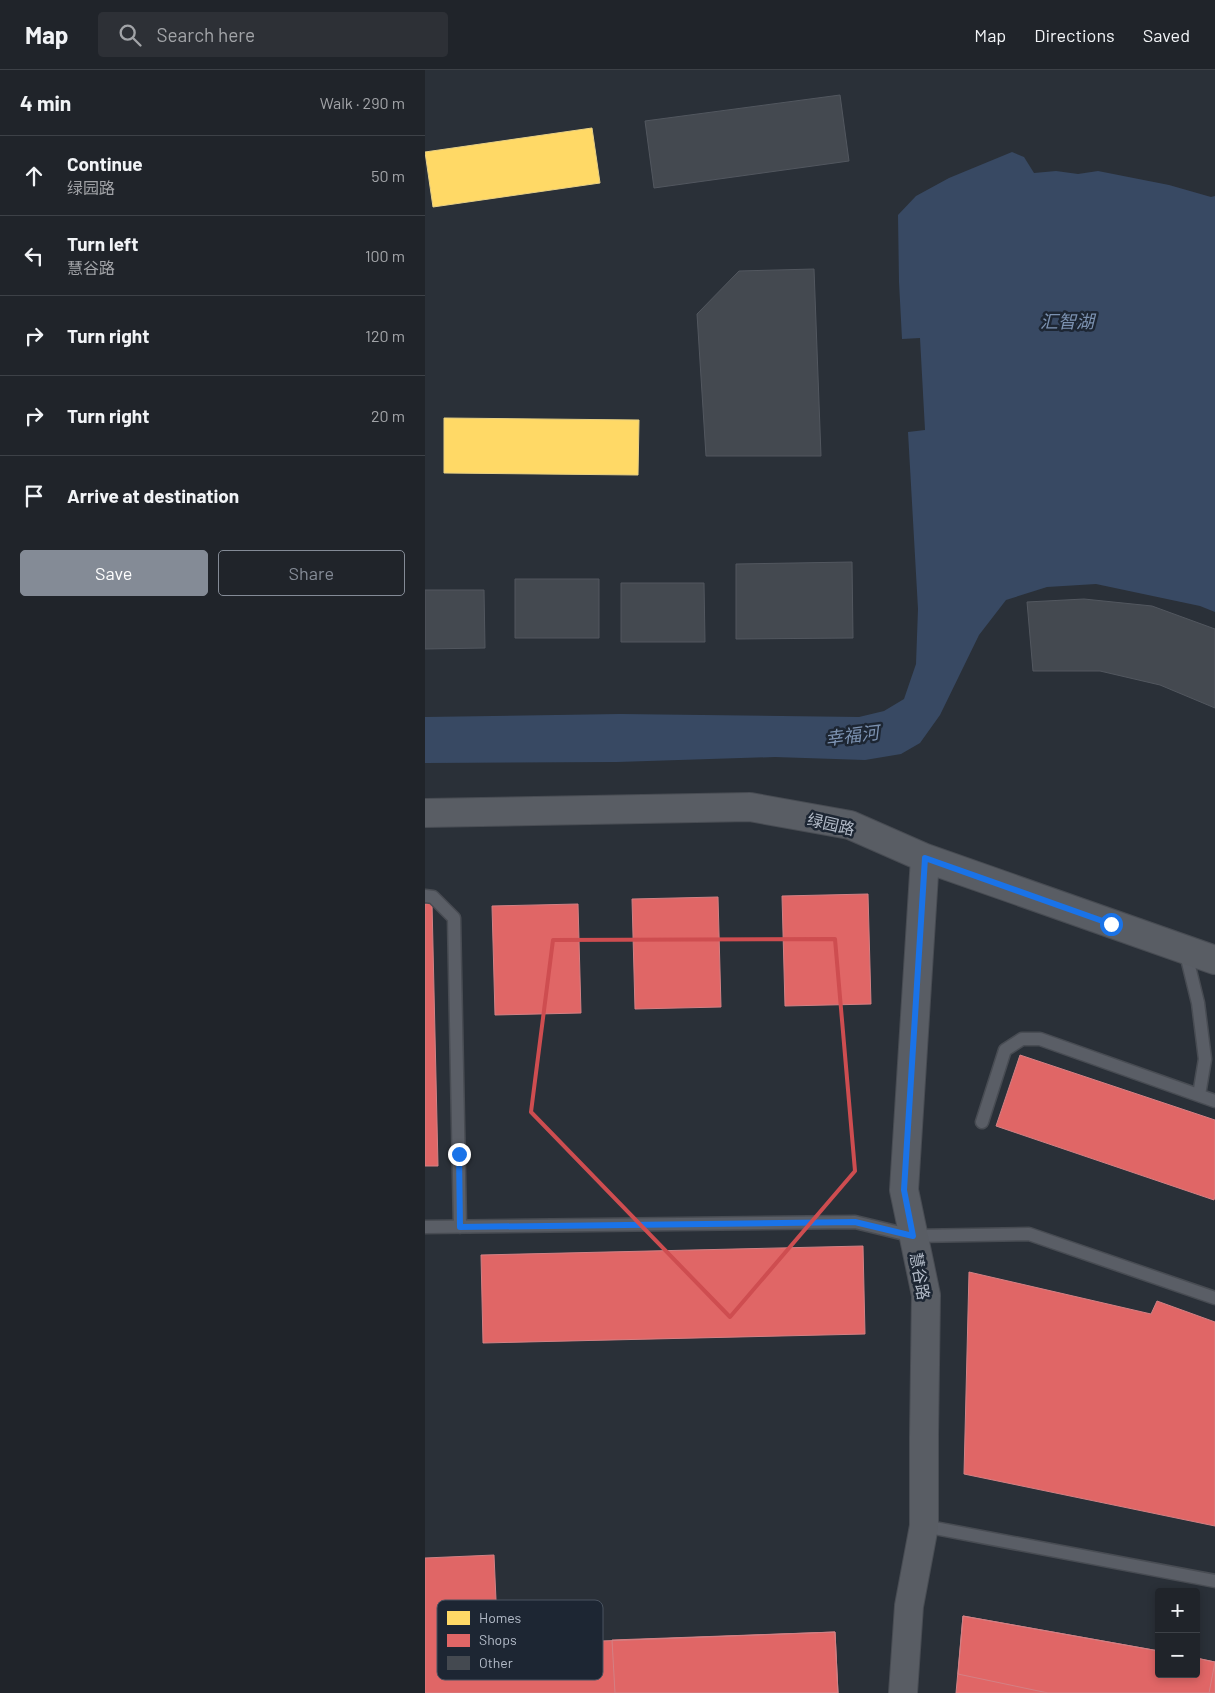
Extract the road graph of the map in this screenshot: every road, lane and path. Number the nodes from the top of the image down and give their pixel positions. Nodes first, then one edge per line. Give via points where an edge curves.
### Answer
1 (425, 813) edge
2 (925, 858) junction
3 (425, 896) edge
4 (1185, 950) junction
5 (1215, 960) edge
6 (1199, 1095) junction
7 (1215, 1101) edge
8 (982, 1122) dead end
9 (425, 1227) edge
10 (460, 1227) junction
11 (913, 1236) junction
12 (1215, 1298) edge
13 (924, 1526) junction
14 (1215, 1581) edge
15 (903, 1693) edge

1 - 2 street, 绿园路 via 750,807 850,825
2 - 4 street, 绿园路
2 - 11 street, 慧谷路 via 904,1190
3 - 10 lane via 433,897 454,918
4 - 5 street, 绿园路
4 - 6 lane via 1198,1003 1205,1059
6 - 7 lane
6 - 8 lane via 1040,1039 1022,1039 1005,1050
9 - 10 lane
10 - 11 lane via 855,1222
11 - 12 lane via 1029,1234
11 - 13 street, 慧谷路 via 926,1295
13 - 14 lane
13 - 15 street, 慧谷路 via 909,1606

